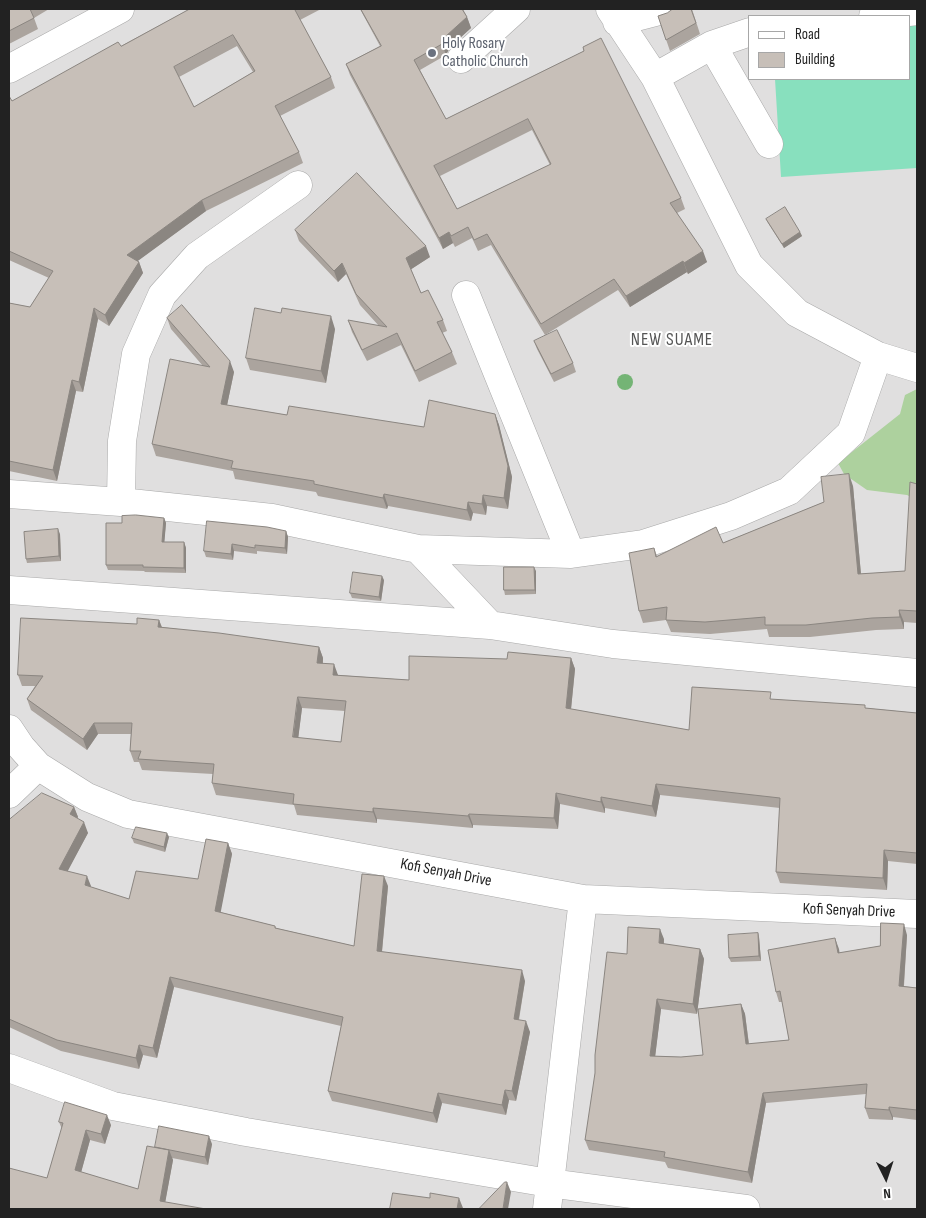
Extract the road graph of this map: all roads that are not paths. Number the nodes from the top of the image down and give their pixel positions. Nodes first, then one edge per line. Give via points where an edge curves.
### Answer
1 (120, 9) edge
2 (516, 9) edge
3 (667, 9) edge
4 (917, 11) edge
5 (882, 15) edge
6 (614, 16) edge
7 (748, 33) edge
8 (712, 45) junction
9 (461, 59) dead end
10 (9, 69) edge
11 (655, 77) junction
12 (769, 144) dead end
13 (298, 185) dead end
14 (466, 295) dead end
15 (878, 356) junction
16 (917, 368) edge
17 (9, 494) edge
18 (121, 502) junction
19 (418, 550) junction
20 (571, 554) junction
21 (9, 590) edge
22 (490, 625) junction
23 (917, 673) edge
24 (9, 729) edge
25 (38, 766) junction
26 (9, 794) edge
27 (583, 899) junction
28 (917, 914) edge
29 (9, 1068) edge
30 (548, 1196) edge
31 (746, 1209) edge

1 - 10 street
2 - 9 street
3 - 6 street
4 - 5 street
6 - 11 street
7 - 8 street
8 - 11 street
8 - 12 street
11 - 15 street via 749,265 797,313
13 - 18 street via 196,256 162,295 136,354 122,441
14 - 20 street
15 - 16 street
15 - 20 street via 851,433 789,491 731,516 643,544
17 - 18 street
18 - 19 street via 272,518
19 - 20 street
19 - 22 street
21 - 22 street
22 - 23 street via 613,644
24 - 25 street, Kofi Senyah Drive
25 - 26 street
25 - 27 street, Kofi Senyah Drive via 87,797 128,814
27 - 28 street, Kofi Senyah Drive
27 - 30 street
29 - 30 street via 113,1106
30 - 31 street

